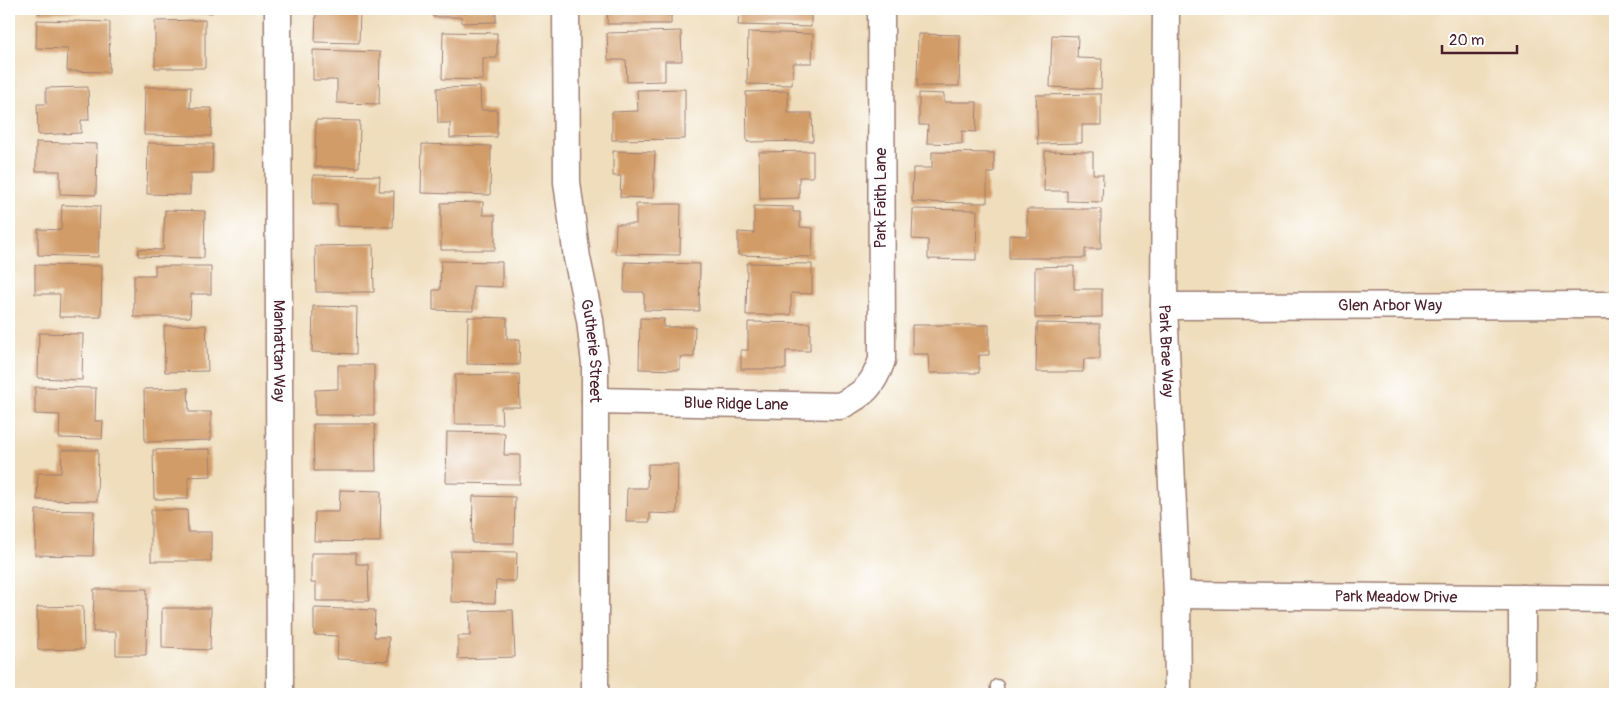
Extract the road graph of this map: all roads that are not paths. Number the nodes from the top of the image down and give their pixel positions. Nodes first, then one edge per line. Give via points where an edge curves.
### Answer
1 (278, 9) edge
2 (566, 9) edge
3 (881, 9) edge
4 (1166, 9) edge
5 (1615, 305) edge
6 (1164, 306) junction
7 (871, 385) joint
8 (595, 401) junction
9 (1178, 595) junction
10 (1522, 598) junction
11 (1615, 599) edge
12 (280, 694) edge
13 (595, 694) edge
14 (1178, 694) edge
15 (1522, 694) edge

1 - 12 street, Manhattan Way
2 - 8 street, Gutherie Street via 567,182 577,258 590,320
3 - 7 street, Park Faith Lane via 882,360
4 - 6 street, Park Brae Way
5 - 6 street, Glen Arbor Way
6 - 9 street, Park Brae Way
7 - 8 street, Blue Ridge Lane via 857,398 840,406
8 - 13 street, Gutherie Street
9 - 10 street, Park Meadow Drive
9 - 14 street, Park Brae Way
10 - 11 street, Park Meadow Drive
10 - 15 street

